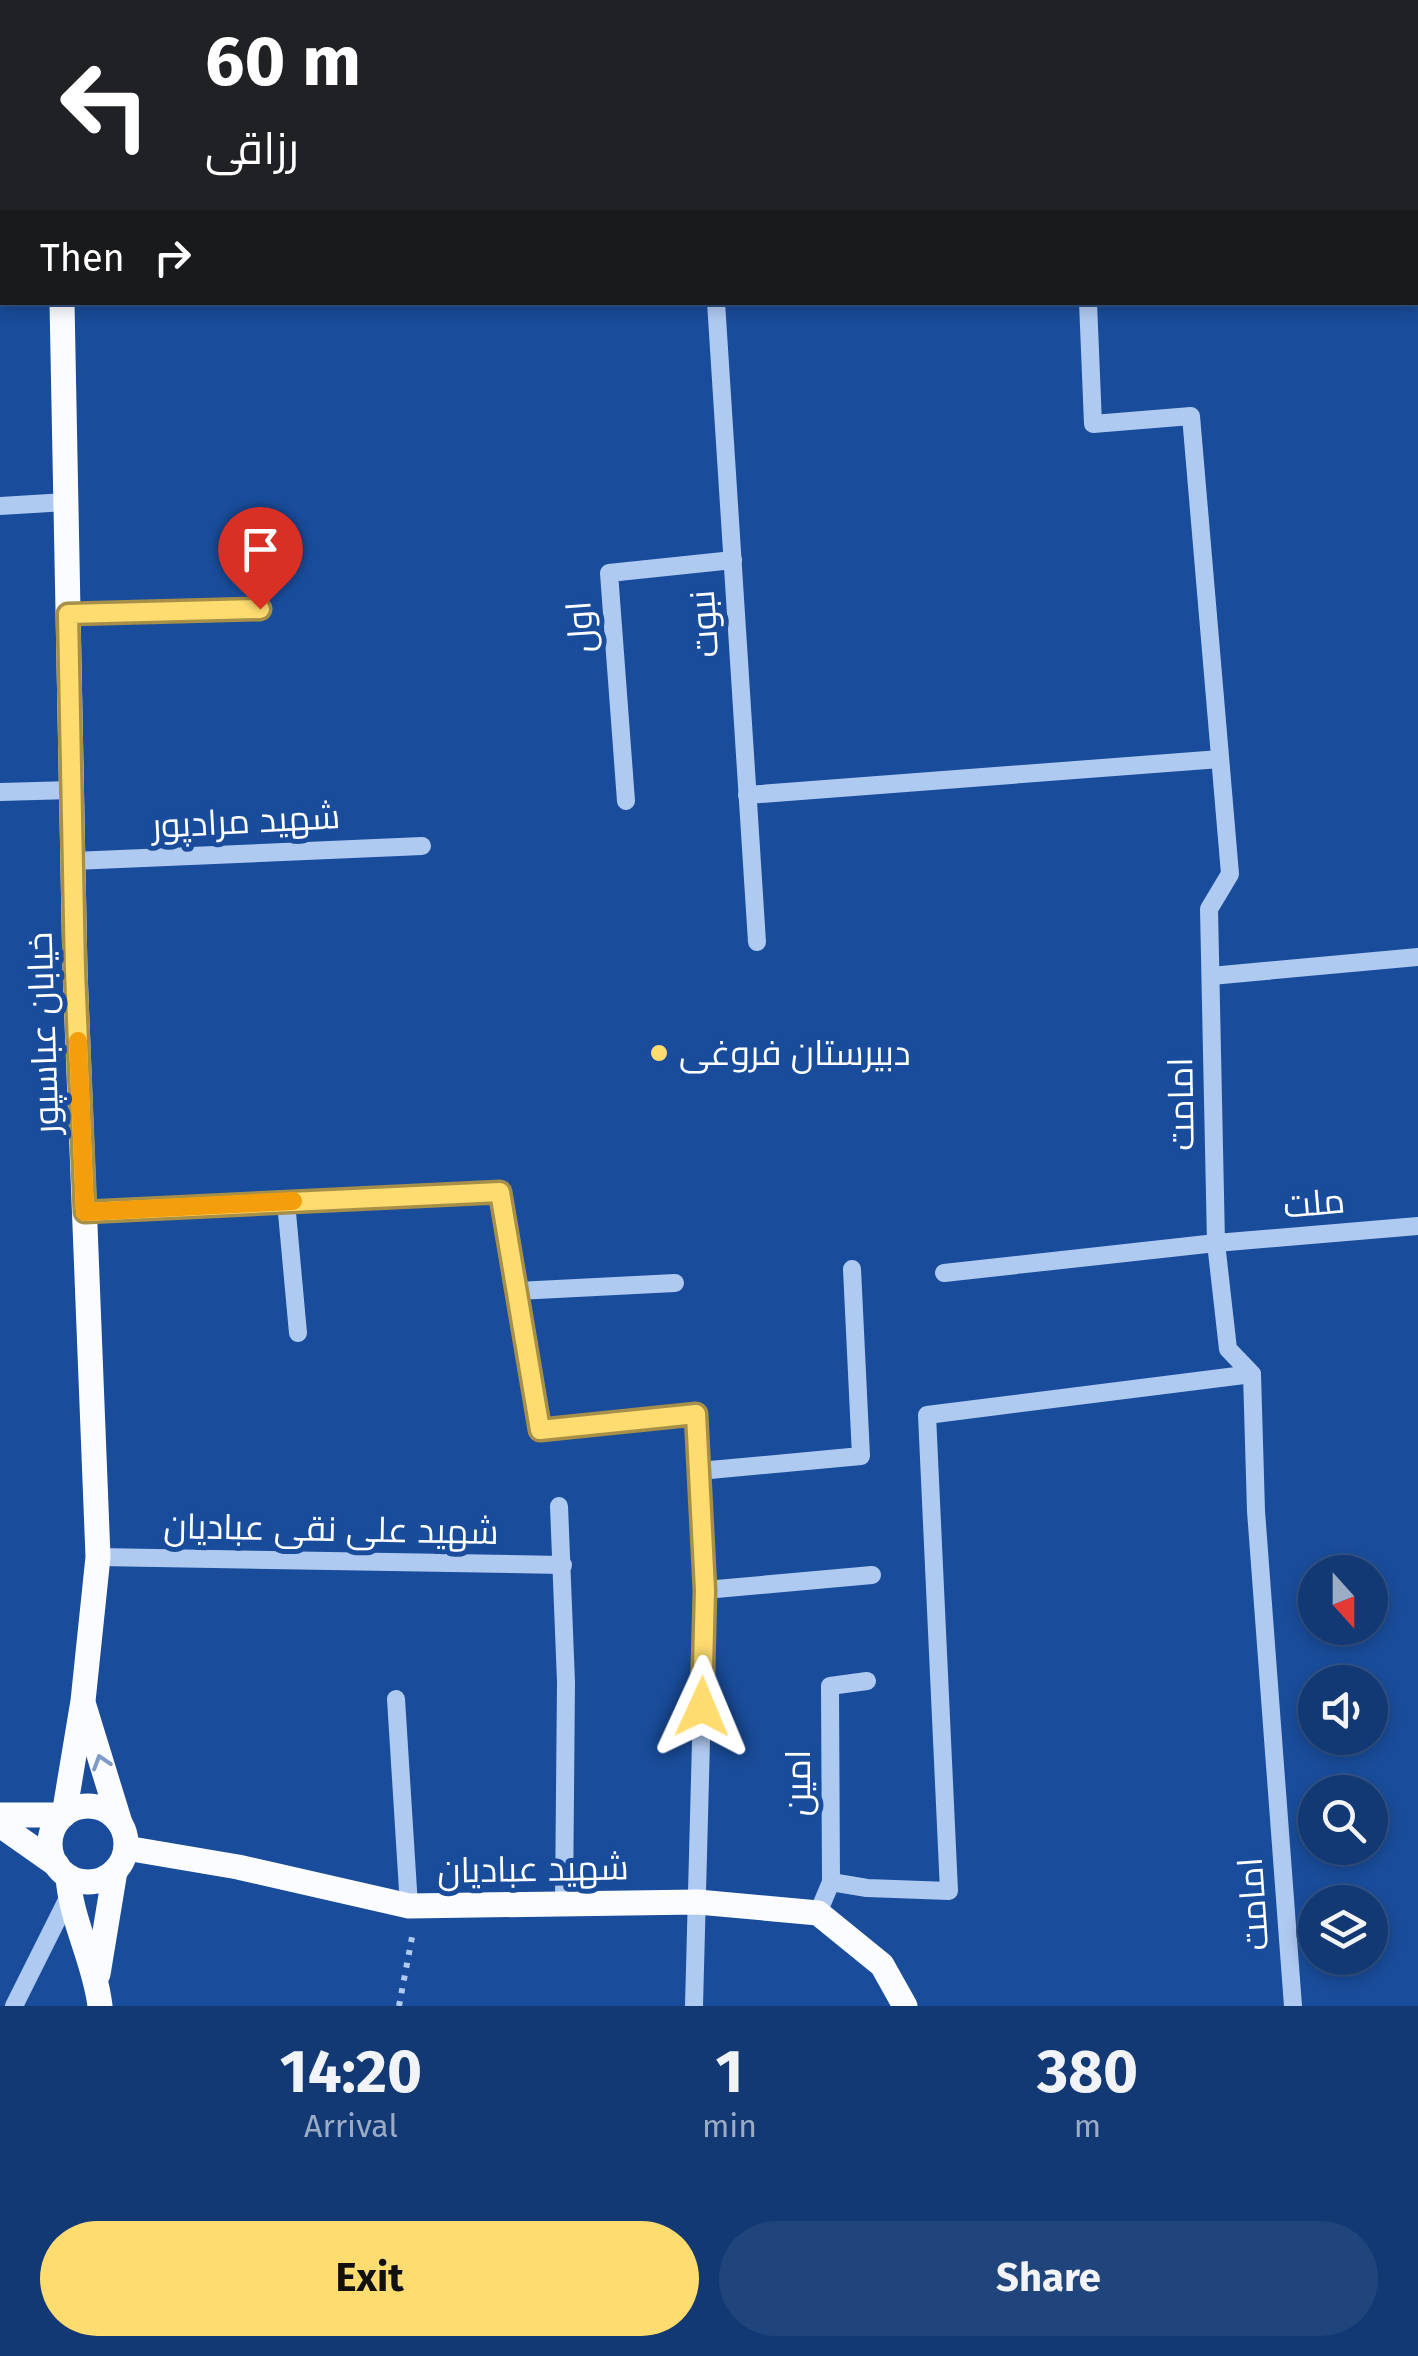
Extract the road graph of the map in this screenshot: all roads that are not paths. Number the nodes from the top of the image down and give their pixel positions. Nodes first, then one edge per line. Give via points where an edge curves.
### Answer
1 (62, 305) edge
2 (716, 305) edge
3 (1088, 305) edge
4 (66, 502) junction
5 (0, 506) edge
6 (733, 560) junction
7 (260, 609) dead end
8 (68, 614) junction
9 (1220, 759) junction
10 (72, 790) junction
11 (0, 792) edge
12 (748, 795) junction
13 (626, 801) dead end
14 (422, 846) dead end
15 (73, 862) junction
16 (757, 942) dead end
17 (1418, 957) edge
18 (1212, 976) junction
19 (286, 1202) junction
20 (85, 1212) junction
21 (1418, 1226) edge
22 (1216, 1244) junction
23 (852, 1270) dead end
24 (944, 1273) dead end
25 (675, 1284) dead end
26 (517, 1290) junction
27 (298, 1334) dead end
28 (1252, 1374) junction
29 (698, 1471) junction
30 (558, 1506) dead end
31 (98, 1557) junction
32 (563, 1565) junction
33 (872, 1575) dead end
34 (705, 1590) junction
35 (866, 1681) dead end
36 (396, 1699) dead end
37 (83, 1701) junction
38 (0, 1815) edge
39 (64, 1815) junction
40 (0, 1825) edge
41 (120, 1847) junction
42 (65, 1880) junction
43 (831, 1882) junction
44 (698, 1902) junction
45 (564, 1904) junction
46 (414, 1906) junction
47 (818, 1913) junction
48 (97, 1979) junction
49 (14, 2006) edge
50 (100, 2006) edge
51 (694, 2006) edge
52 (904, 2006) edge
53 (1293, 2006) edge

1 - 4 main road, خیابان عباسپور
2 - 6 street, نبوت
3 - 9 street, امامت via 1094,424 1191,416
4 - 5 street
4 - 8 main road, خیابان عباسپور
6 - 12 street, نبوت
6 - 13 street, اول via 609,573
7 - 8 street
8 - 10 main road, خیابان عباسپور
9 - 12 street
9 - 18 street, امامت via 1230,874 1208,909
10 - 11 street
10 - 15 main road, خیابان عباسپور
12 - 16 street, نبوت
14 - 15 street, شهید مرادپور
15 - 20 main road, خیابان عباسپور
17 - 18 street
18 - 22 street, امامت
19 - 20 street
19 - 26 street via 500,1192
19 - 27 street
20 - 31 main road, خیابان عباسپور
21 - 22 street, ملت
22 - 24 street, ملت
22 - 28 street, امامت via 1228,1350
23 - 29 street via 861,1456
25 - 26 street
26 - 29 street via 540,1430 696,1414
28 - 43 street via 927,1415 949,1890
28 - 53 street, امامت
29 - 34 street
30 - 32 street
31 - 32 street, شهید علی نقی عبادیان
31 - 37 main road, خیابان عباسپور
32 - 45 street
33 - 34 street
34 - 44 street
35 - 43 street, امین via 830,1686
36 - 46 street
37 - 39 main road, خیابان عباسپور
41 -> 37 main road, خیابان عباسپور
38 - 39 main road
39 - 41 main road via 86,1806 111,1814
39 - 42 main road, خیابان عباسپور via 50,1847
40 - 42 main road
41 - 42 main road via 92,1882
41 - 46 main road, شهید عبادیان
41 - 48 main road, خیابان عباسپور
42 - 48 main road, خیابان عباسپور
42 - 49 street
43 - 47 street, امین
44 - 45 main road, شهید عبادیان
44 - 47 main road, شهید عبادیان
44 - 51 street
45 - 46 main road, شهید عبادیان
47 - 52 main road via 882,1965
48 - 50 main road, خیابان عباسپور

